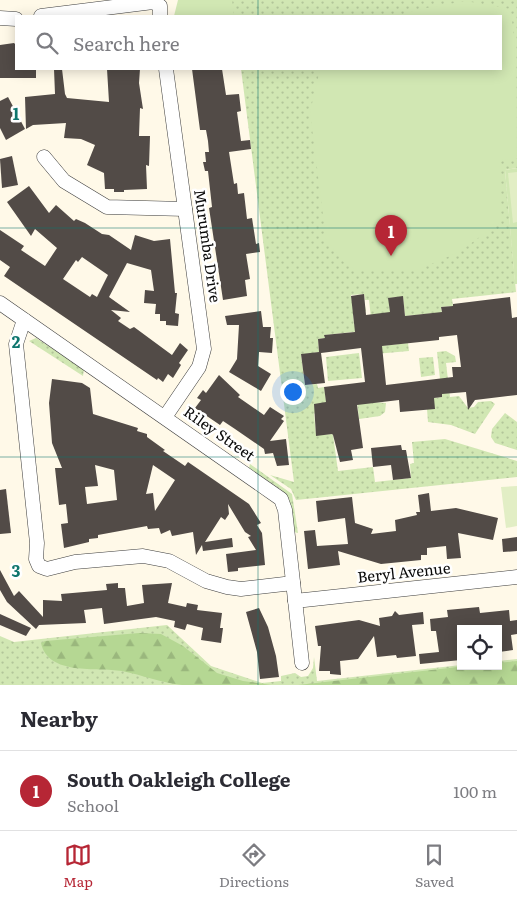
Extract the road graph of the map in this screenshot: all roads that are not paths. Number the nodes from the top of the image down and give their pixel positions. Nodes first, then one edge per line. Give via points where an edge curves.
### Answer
1 (50, 15) edge
2 (160, 15) edge
3 (0, 18) edge
4 (15, 19) edge
5 (166, 70) edge
6 (44, 157) dead end
7 (185, 208) junction
8 (0, 303) edge
9 (24, 320) junction
10 (165, 417) junction
11 (517, 577) edge
12 (293, 584) junction
13 (295, 601) junction
14 (302, 663) dead end

1 - 2 street via 153,2 160,6
3 - 4 street
5 - 7 street, Murumba Drive
6 - 7 street via 64,181 106,207
7 - 10 street, Murumba Drive via 203,356
8 - 9 street, Riley Street
9 - 10 street, Riley Street
9 - 12 street via 16,344 39,566 47,569 74,562 143,556 169,561 206,581 227,588
10 - 12 street, Riley Street via 281,499
11 - 13 street, Beryl Avenue
12 - 13 street, Riley Street
13 - 14 street, Riley Street

